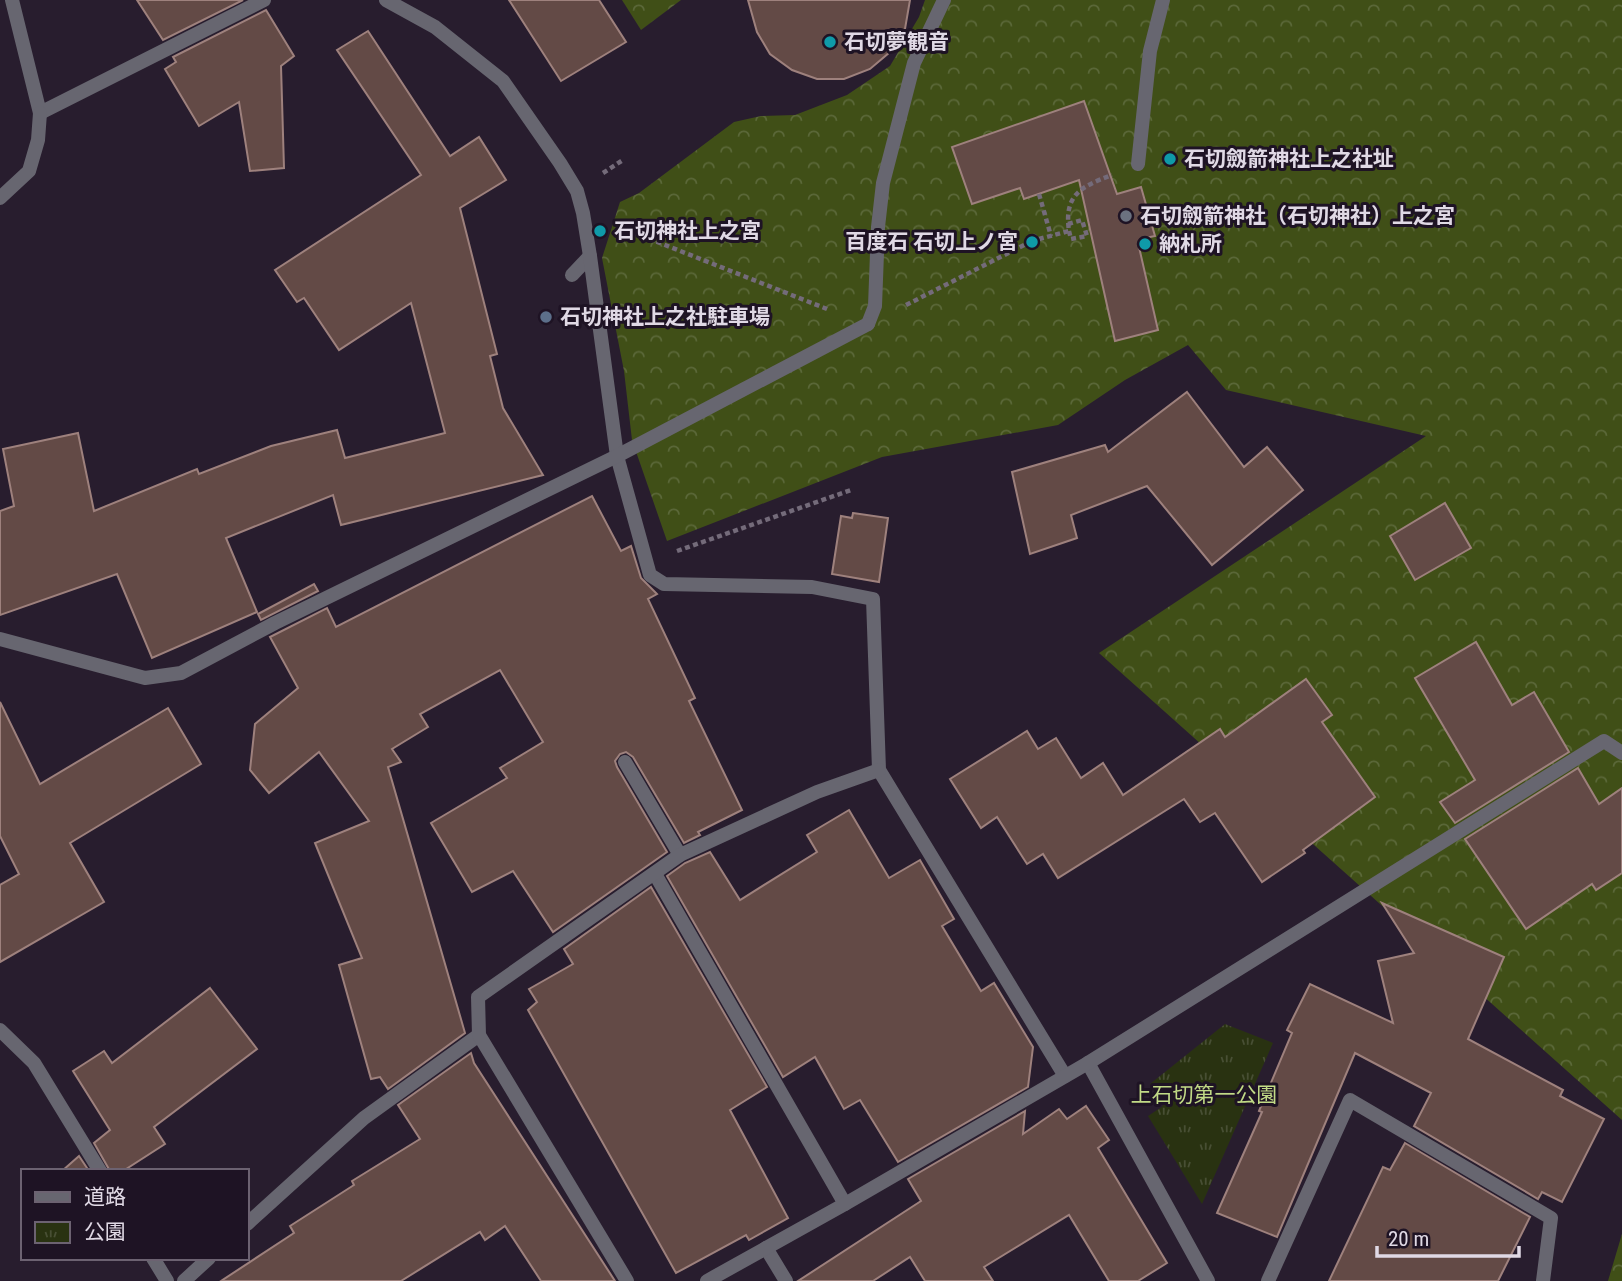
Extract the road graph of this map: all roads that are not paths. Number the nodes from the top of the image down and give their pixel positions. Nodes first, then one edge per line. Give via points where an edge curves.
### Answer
1 (12, 0) edge
2 (264, 0) edge
3 (386, 0) edge
4 (944, 0) edge
5 (1163, 0) edge
6 (40, 113) junction
7 (1138, 164) dead end
8 (0, 198) edge
9 (590, 256) junction
10 (572, 275) dead end
11 (617, 456) junction
12 (0, 639) edge
13 (1622, 753) edge
14 (625, 762) dead end
15 (879, 770) junction
16 (680, 855) junction
17 (655, 874) junction
18 (0, 1030) edge
19 (479, 1035) junction
20 (1088, 1063) junction
21 (1065, 1076) junction
22 (99, 1169) edge
23 (845, 1205) junction
24 (248, 1223) edge
25 (766, 1248) junction
26 (154, 1260) edge
27 (207, 1260) edge
28 (167, 1281) edge
29 (184, 1281) edge
30 (627, 1281) edge
31 (707, 1281) edge
32 (786, 1281) edge
33 (1208, 1281) edge
34 (1268, 1281) edge
35 (1544, 1281) edge

1 - 6 street
2 - 6 street
3 - 9 street via 435,27 503,81 577,191
4 - 11 street via 914,63 883,183 875,306 868,324
5 - 7 street via 1150,51
6 - 8 street via 29,171
9 - 10 street
9 - 11 street
11 - 12 street via 181,673 145,678
11 - 15 street via 650,575 664,584 812,587 873,599
13 - 20 street via 1604,741
14 - 16 street
15 - 16 street via 817,792
15 - 21 street
16 - 17 street
17 - 19 street via 478,997
17 - 23 street
18 - 22 street via 34,1063
19 - 24 street via 364,1118
19 - 30 street
20 - 21 street
20 - 33 street
21 - 23 street
23 - 25 street
25 - 31 street
25 - 32 street
26 - 28 street
27 - 29 street
34 - 35 street via 1350,1100 1551,1219

